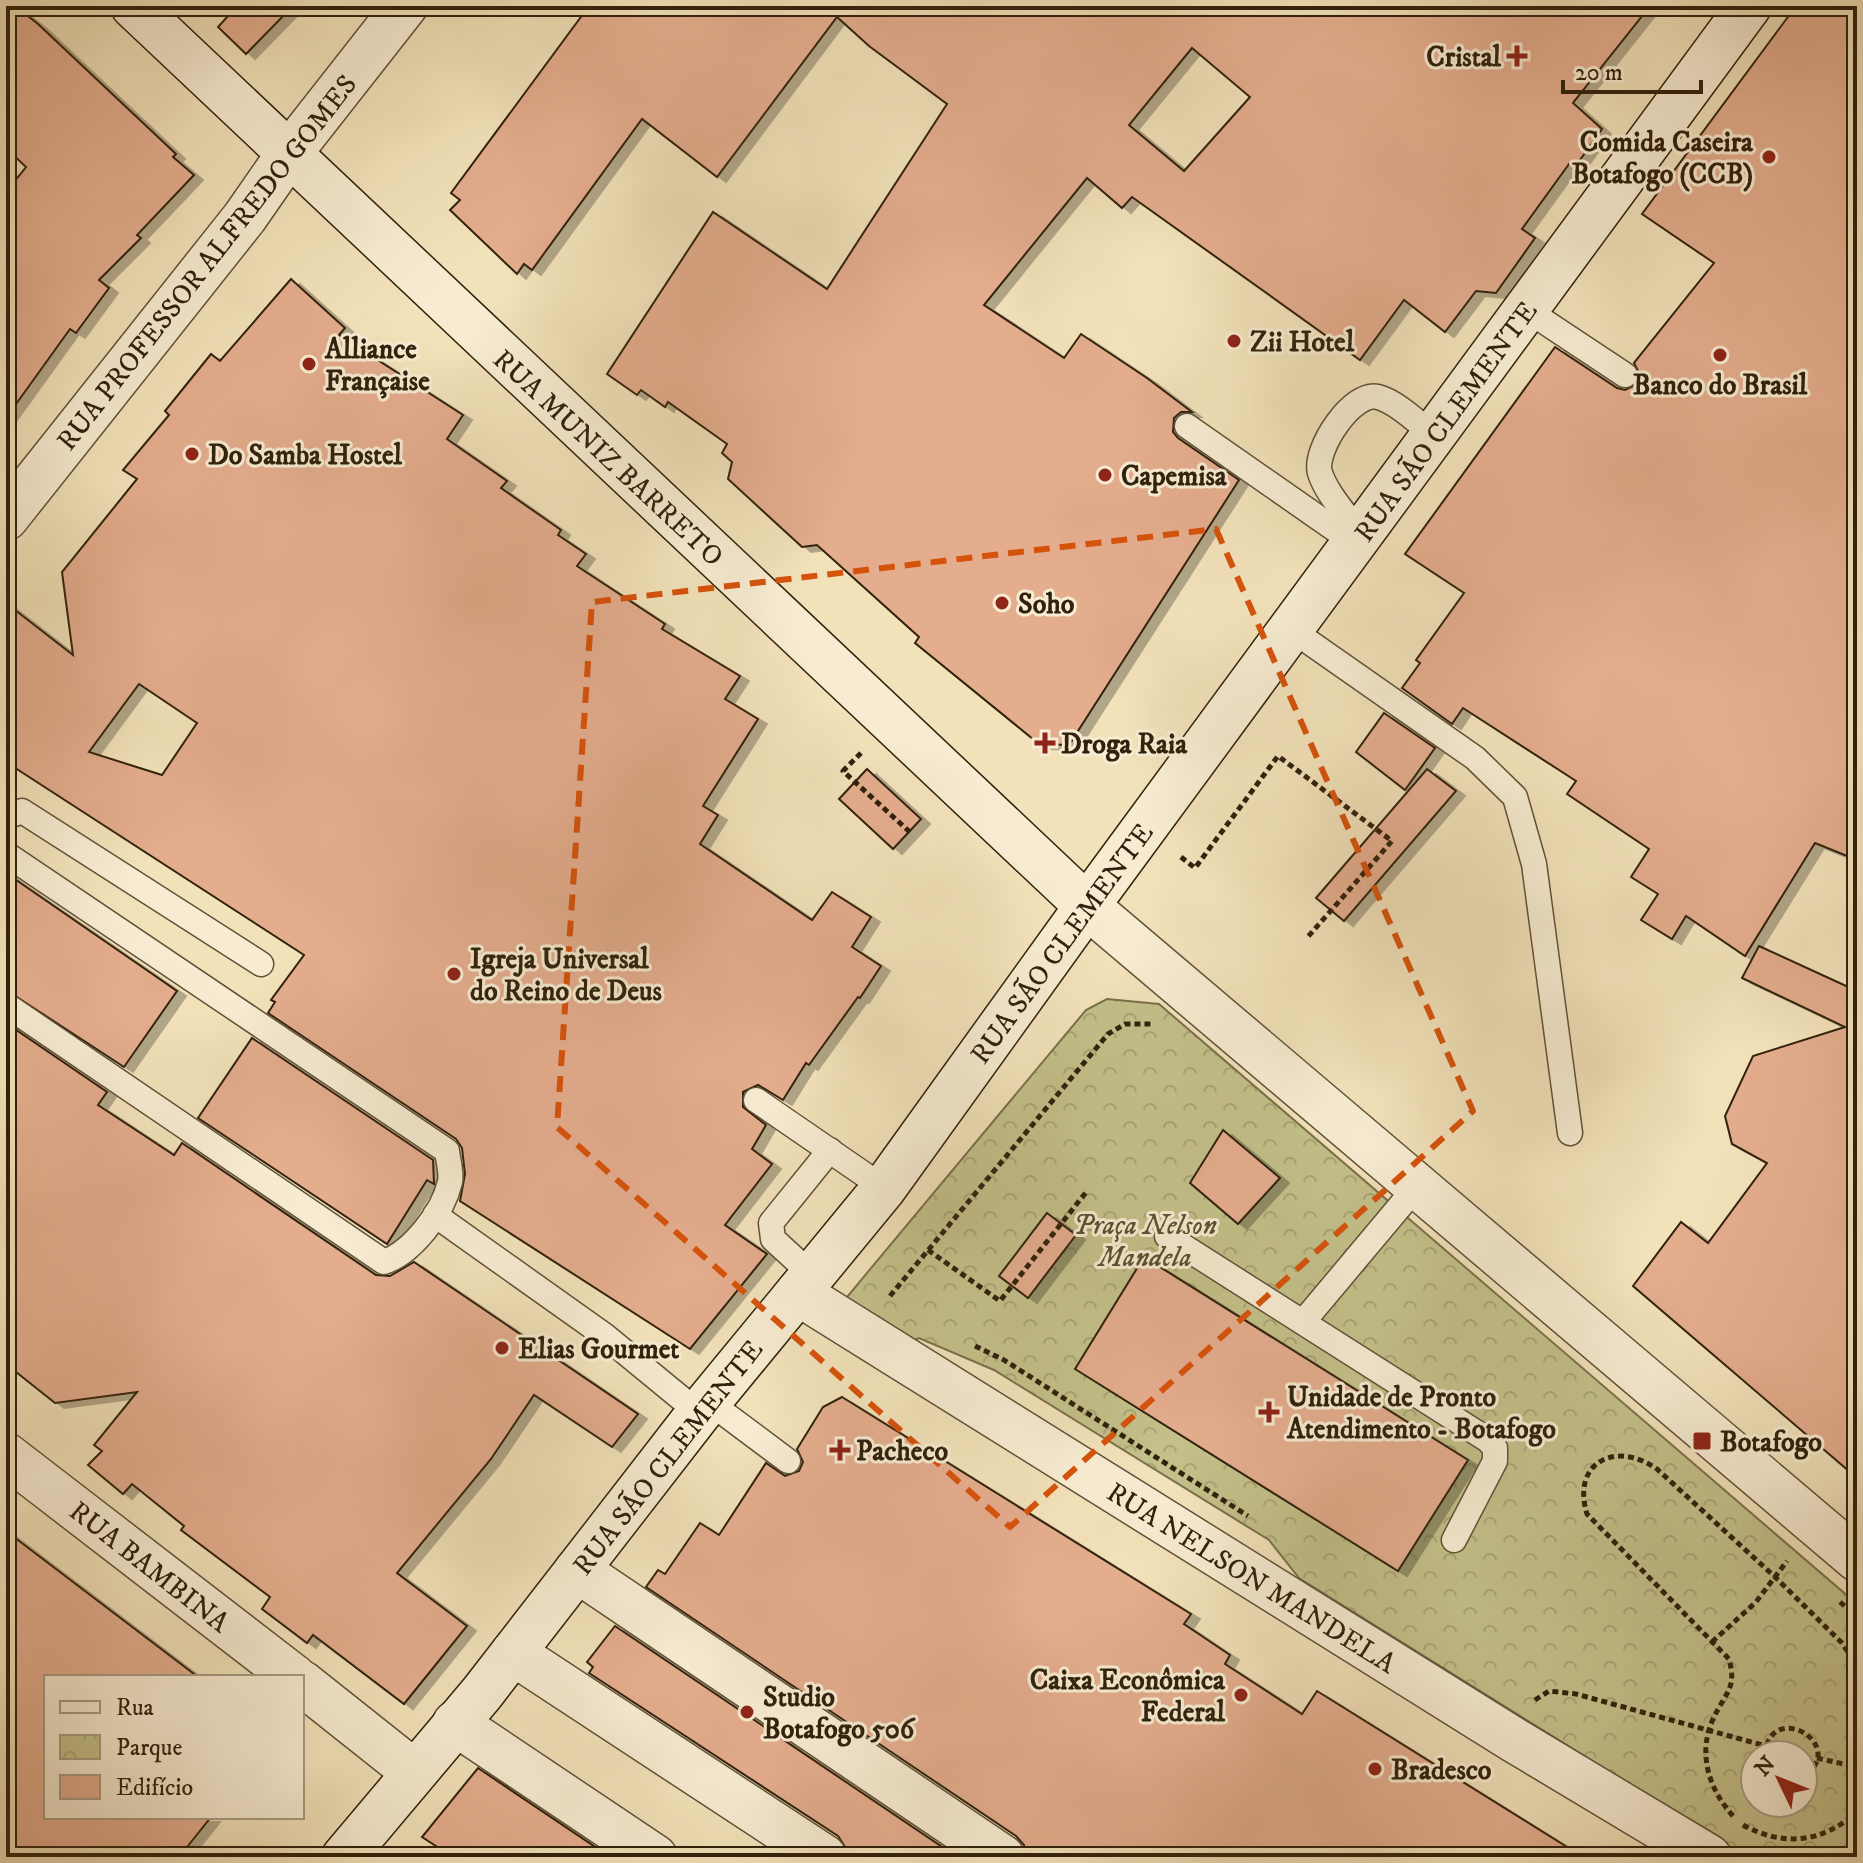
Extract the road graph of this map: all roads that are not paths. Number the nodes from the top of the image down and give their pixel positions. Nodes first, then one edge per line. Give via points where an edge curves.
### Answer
1 (133, 6) edge
2 (405, 6) edge
3 (1749, 6) edge
4 (1724, 24) edge
5 (288, 155) junction
6 (1527, 310) junction
7 (1625, 375) dead end
8 (1187, 426) dead end
9 (1435, 436) junction
10 (6, 518) edge
11 (1358, 540) junction
12 (1292, 630) junction
13 (6, 817) edge
14 (6, 854) edge
15 (1087, 906) junction
16 (261, 964) dead end
17 (6, 1005) edge
18 (756, 1100) dead end
19 (1570, 1133) dead end
20 (830, 1150) junction
21 (1417, 1186) junction
22 (884, 1188) junction
23 (435, 1215) junction
24 (1167, 1236) dead end
25 (805, 1284) junction
26 (1303, 1322) junction
27 (704, 1408) junction
28 (6, 1455) edge
29 (788, 1461) dead end
30 (1454, 1540) dead end
31 (1857, 1559) edge
32 (577, 1570) junction
33 (513, 1653) junction
34 (291, 1675) edge
35 (304, 1685) edge
36 (455, 1723) junction
37 (414, 1772) junction
38 (344, 1857) edge
39 (655, 1857) edge
40 (824, 1857) edge
41 (1002, 1857) edge
42 (1709, 1857) edge

1 - 5 street, RUA MUNIZ BARRETO
2 - 5 street, RUA PROFESSOR ALFREDO GOMES
3 - 4 street, RUA SÃO CLEMENTE
4 - 6 street, RUA SÃO CLEMENTE
5 - 10 street, RUA PROFESSOR ALFREDO GOMES via 245,217
5 - 15 street, RUA MUNIZ BARRETO
6 - 7 lane
6 - 9 street, RUA SÃO CLEMENTE
8 - 11 lane
9 - 11 street, RUA SÃO CLEMENTE
9 - 11 lane via 1379,397 1366,397 1322,445 1321,475
11 - 12 street, RUA SÃO CLEMENTE
12 - 15 street, RUA SÃO CLEMENTE
12 - 19 lane via 1475,758 1515,797 1534,864
13 - 16 lane via 22,811
14 - 23 lane via 447,1151 450,1181
15 - 21 street
15 - 22 street, RUA SÃO CLEMENTE
17 - 23 lane via 384,1262 400,1257
18 - 20 lane
20 - 22 lane
20 - 25 lane via 771,1223 773,1239
21 - 26 lane
21 - 31 street
22 - 25 street, RUA SÃO CLEMENTE
23 - 27 lane
24 - 26 lane
25 - 27 street, RUA SÃO CLEMENTE
25 - 42 street, RUA NELSON MANDELA via 1514,1740
26 - 30 lane via 1495,1448 1495,1461
27 - 29 lane
27 - 32 street, RUA SÃO CLEMENTE
28 - 34 street, RUA BAMBINA
32 - 33 street, RUA SÃO CLEMENTE
32 - 41 street
33 - 36 street, RUA SÃO CLEMENTE
33 - 40 street
35 - 37 street
36 - 37 street, RUA SÃO CLEMENTE
36 - 39 street
37 - 38 street, RUA SÃO CLEMENTE

